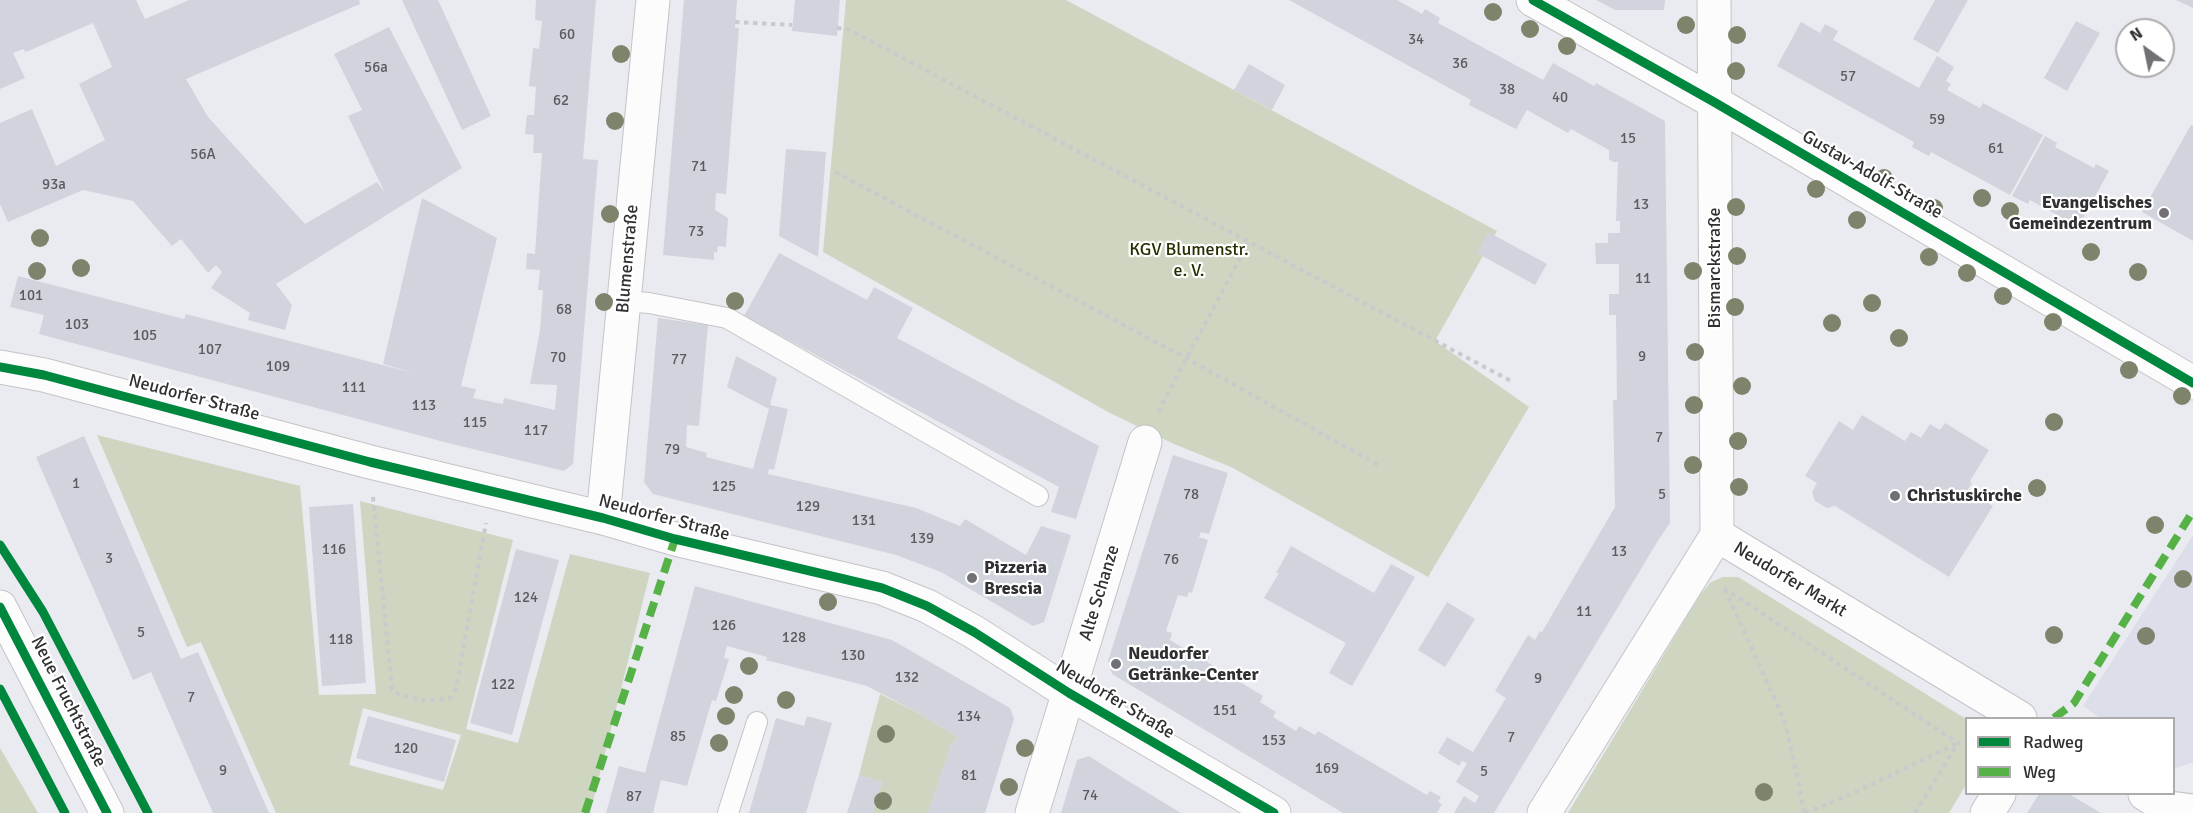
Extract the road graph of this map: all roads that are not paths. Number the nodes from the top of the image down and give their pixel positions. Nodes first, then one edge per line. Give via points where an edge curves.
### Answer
1 (652, 0) edge
2 (1533, 0) edge
3 (1714, 0) edge
4 (1714, 102) junction
5 (624, 301) junction
6 (0, 367) edge
7 (2193, 383) edge
8 (1146, 442) road end
9 (1038, 496) dead end
10 (603, 518) junction
11 (1717, 536) junction
12 (0, 607) edge
13 (1070, 693) junction
14 (2018, 717) edge
15 (757, 722) dead end
16 (1998, 795) edge
17 (2147, 795) edge
18 (2193, 811) edge
19 (107, 813) edge
20 (728, 813) edge
21 (1032, 813) edge
22 (1274, 813) edge
23 (1544, 813) edge
24 (1987, 813) edge

1 - 5 street, Blumenstraße
2 - 4 street, Gustav-Adolf-Straße
3 - 4 street, Bismarckstraße
4 - 7 street, Gustav-Adolf-Straße
4 - 11 street, Bismarckstraße
5 - 9 lane via 727,318
5 - 10 street, Blumenstraße
6 - 10 street, Neudorfer Straße
8 - 13 street, Alte Schanze
10 - 13 street, Neudorfer Straße via 882,588 927,606 974,632
11 - 14 street, Neudorfer Markt
11 - 23 street, Neudorfer Markt
12 - 19 street, Neue Fruchtstraße
13 - 21 street, Alte Schanze
13 - 22 street, Neudorfer Straße
15 - 20 lane
16 - 24 street
17 - 18 street via 2168,808

